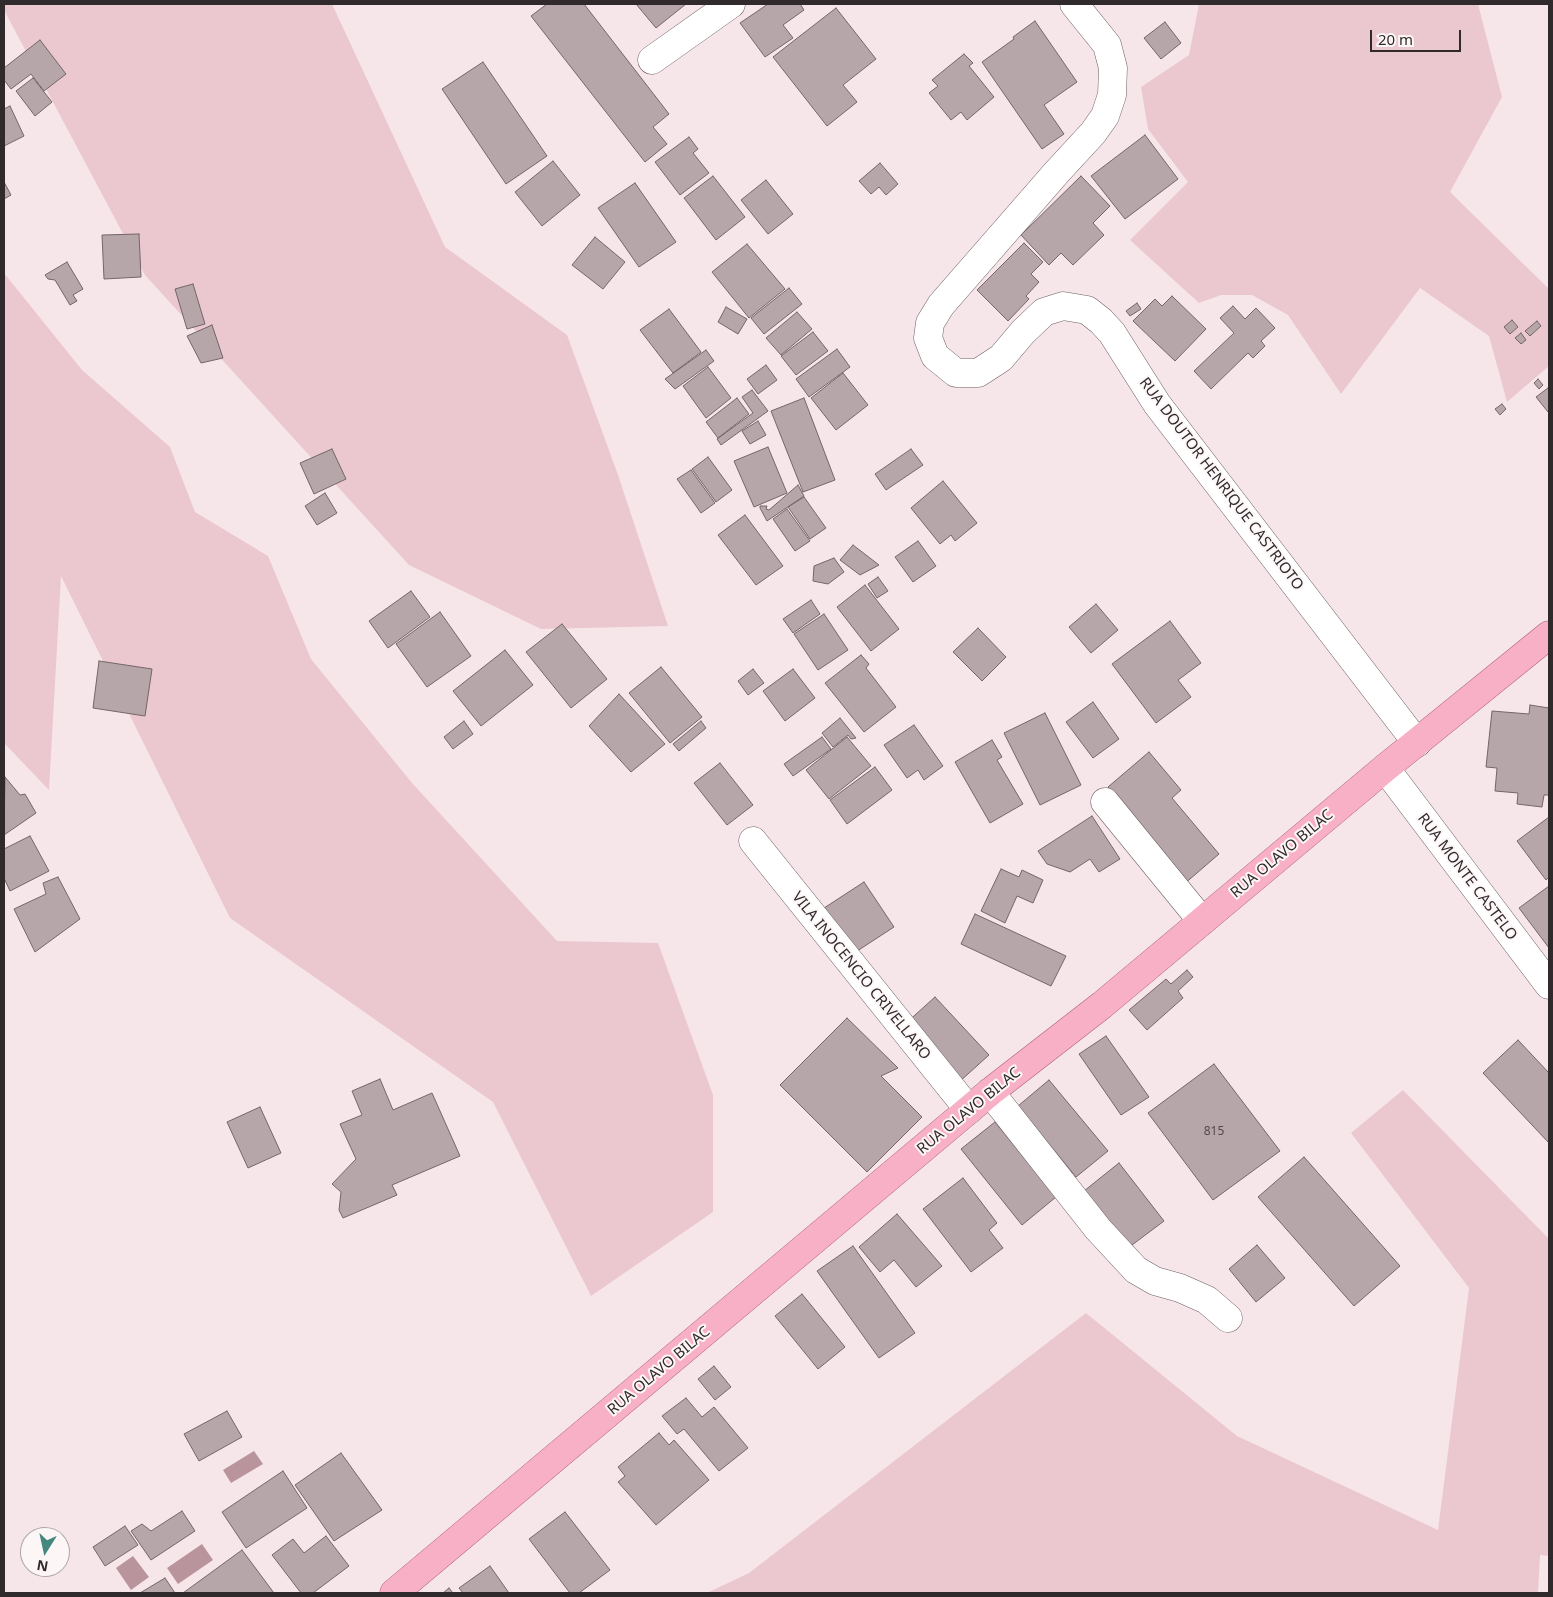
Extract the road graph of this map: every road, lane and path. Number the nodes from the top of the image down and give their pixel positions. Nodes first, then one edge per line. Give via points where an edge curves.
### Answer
1 (731, 4) edge
2 (1074, 4) edge
3 (652, 60) dead end
4 (1549, 635) edge
5 (1417, 743) junction
6 (1386, 768) junction
7 (1105, 802) dead end
8 (753, 842) dead end
9 (1202, 921) junction
10 (1549, 985) edge
11 (990, 1092) junction
12 (969, 1110) junction
13 (1228, 1318) dead end
14 (394, 1593) edge

1 - 3 street
2 - 5 street, RUA DOUTOR HENRIQUE CASTRIOTO via 1107,44 1113,68 1112,96 1105,116 941,304 930,322 928,338 935,356 956,373 978,373 1001,358 1044,312 1063,306 1087,310 1101,321 1157,404
4 - 5 main road, RUA OLAVO BILAC
5 - 6 main road, RUA OLAVO BILAC
6 - 9 main road, RUA OLAVO BILAC
6 - 10 street, RUA MONTE CASTELO
7 - 9 street
8 - 12 street, VILA INOCENCIO CRIVELLARO
9 - 11 main road, RUA OLAVO BILAC via 1102,1005
11 - 12 main road, RUA OLAVO BILAC
11 - 13 street via 1098,1229 1136,1270 1154,1281 1207,1300
12 - 14 main road, RUA OLAVO BILAC

